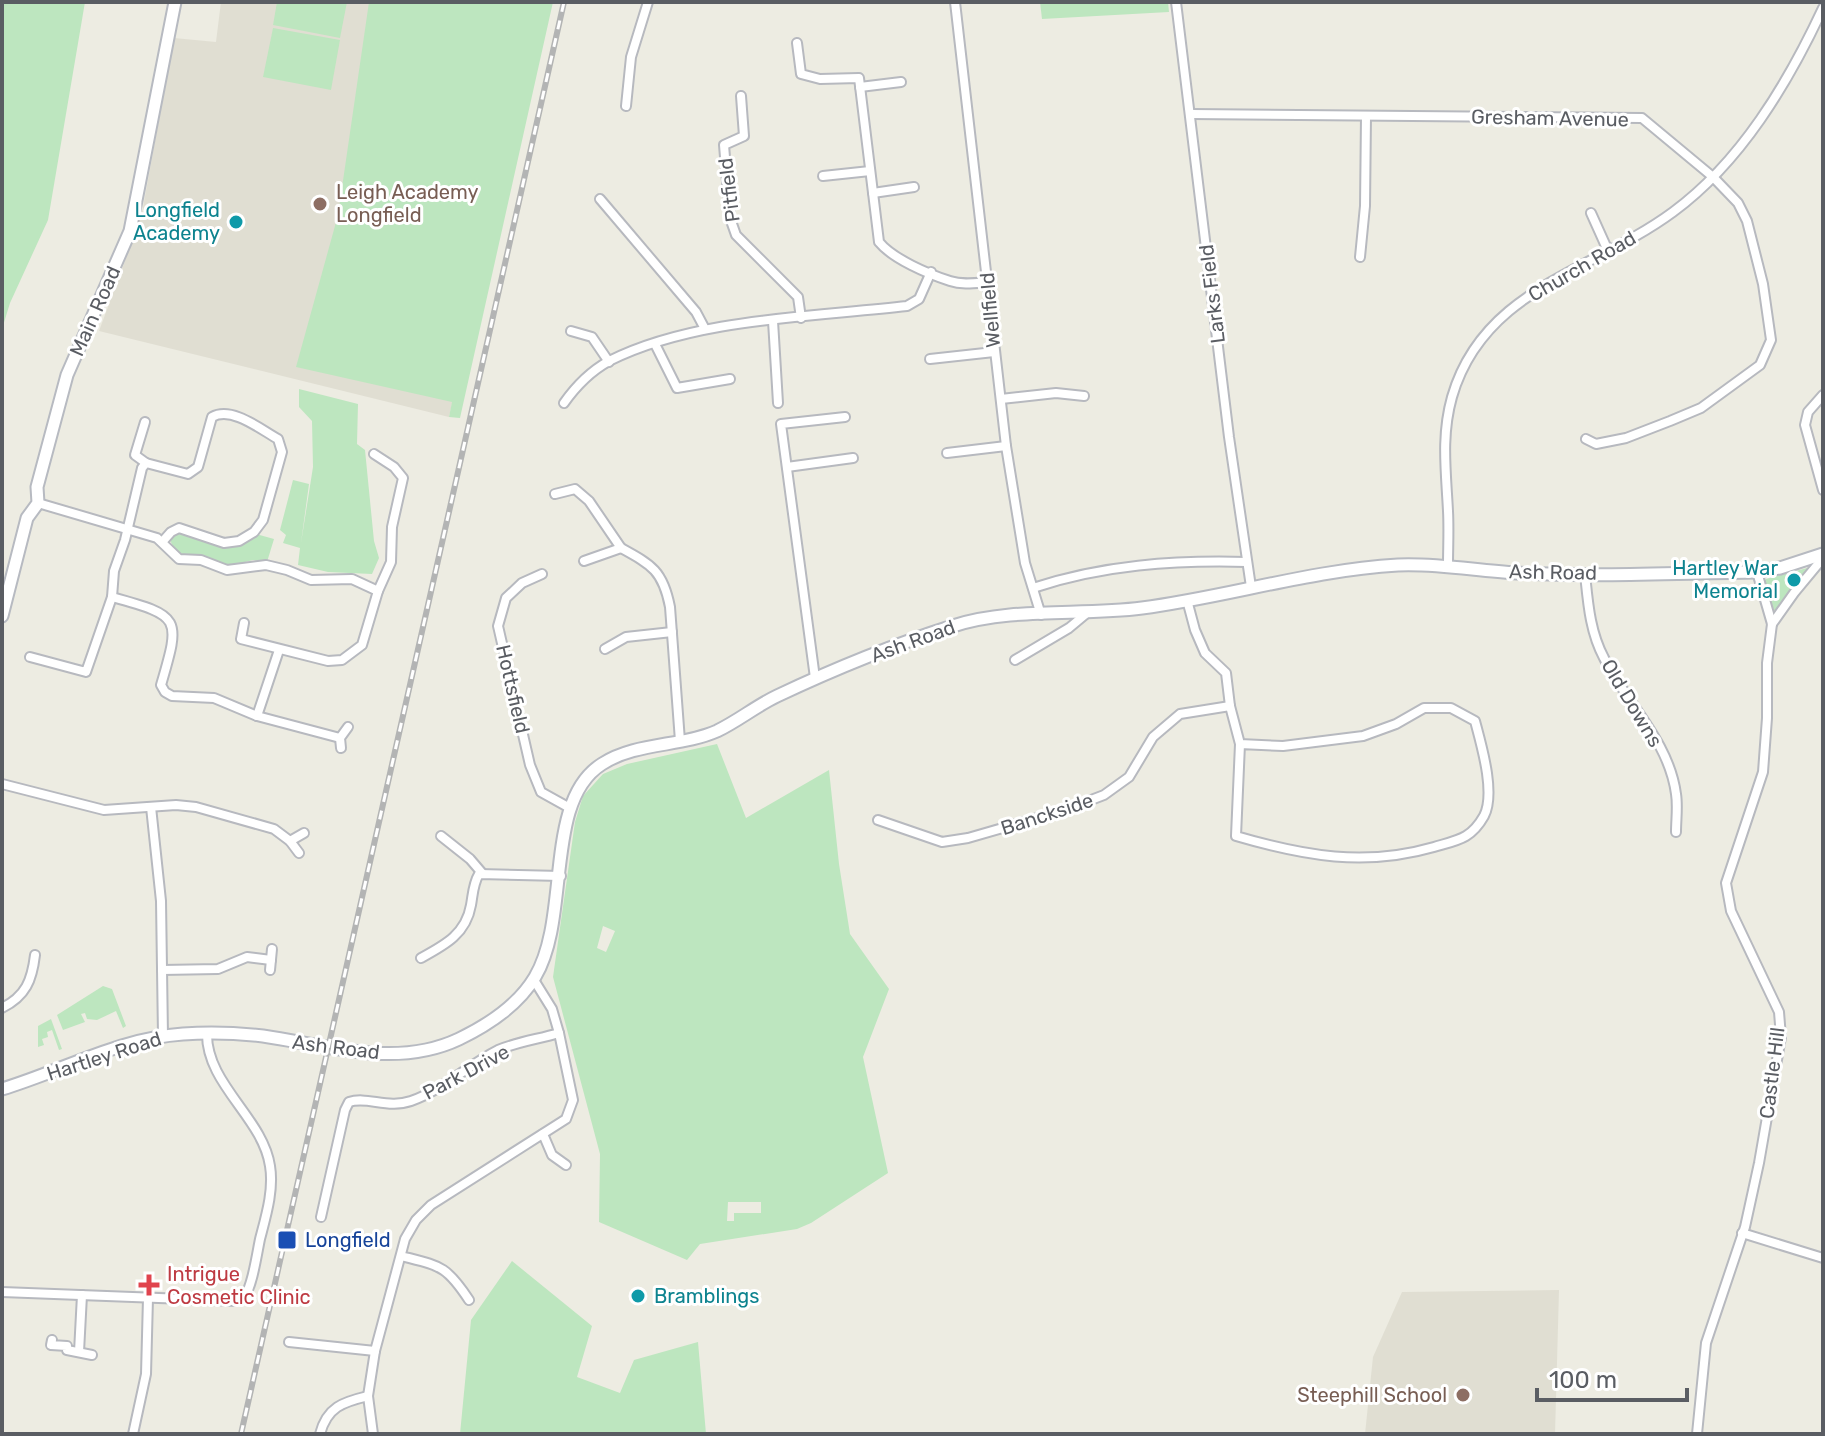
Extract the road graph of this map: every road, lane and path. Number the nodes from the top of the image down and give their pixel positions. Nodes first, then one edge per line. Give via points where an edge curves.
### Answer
1 (175, 2) edge
2 (648, 2) edge
3 (955, 2) edge
4 (1176, 2) edge
5 (1823, 8) edge
6 (1820, 24) edge
7 (797, 43) dead end
8 (901, 82) dead end
9 (860, 87) junction
10 (741, 96) dead end
11 (626, 106) dead end
12 (1191, 114) junction
13 (1366, 116) junction
14 (870, 171) junction
15 (823, 176) dead end
16 (1713, 177) junction
17 (914, 187) dead end
18 (873, 193) junction
19 (600, 199) dead end
20 (1591, 213) dead end
21 (1609, 253) junction
22 (1360, 257) dead end
23 (931, 272) junction
24 (988, 282) junction
25 (801, 318) junction
26 (773, 321) junction
27 (705, 329) junction
28 (571, 331) dead end
29 (655, 344) junction
30 (994, 352) junction
31 (930, 359) dead end
32 (609, 362) junction
33 (730, 379) dead end
34 (1823, 395) edge
35 (1084, 396) dead end
36 (1001, 399) junction
37 (564, 403) dead end
38 (778, 403) dead end
39 (845, 417) dead end
40 (145, 422) dead end
41 (1586, 439) dead end
42 (1006, 446) junction
43 (947, 453) dead end
44 (374, 454) dead end
45 (853, 458) dead end
46 (146, 463) junction
47 (787, 467) junction
48 (1823, 490) edge
49 (555, 494) dead end
50 (38, 503) junction
51 (128, 530) junction
52 (163, 541) junction
53 (621, 548) junction
54 (1823, 556) edge
55 (584, 561) dead end
56 (1247, 562) junction
57 (1448, 566) junction
58 (1757, 572) junction
59 (542, 574) dead end
60 (1585, 574) junction
61 (1251, 587) junction
62 (1033, 588) junction
63 (378, 591) junction
64 (112, 597) junction
65 (1187, 600) junction
66 (1087, 613) junction
67 (1041, 615) junction
68 (2, 616) edge
69 (244, 623) dead end
70 (1772, 624) junction
71 (672, 632) junction
72 (605, 649) dead end
73 (279, 650) junction
74 (30, 657) dead end
75 (1015, 660) dead end
76 (815, 678) junction
77 (1230, 706) junction
78 (257, 716) junction
79 (348, 727) dead end
80 (340, 738) junction
81 (680, 741) junction
82 (1240, 744) junction
83 (341, 748) dead end
84 (2, 784) edge
85 (151, 807) junction
86 (568, 807) junction
87 (878, 820) dead end
88 (1676, 832) dead end
89 (304, 833) dead end
90 (441, 836) dead end
91 (290, 841) junction
92 (299, 853) dead end
93 (482, 873) junction
94 (561, 876) junction
95 (425, 942) dead end
96 (272, 949) dead end
97 (432, 953) junction
98 (35, 955) dead end
99 (421, 958) dead end
100 (162, 970) junction
101 (534, 980) junction
102 (2, 1008) edge
103 (207, 1033) junction
104 (559, 1033) junction
105 (163, 1036) junction
106 (2, 1089) edge
107 (543, 1134) junction
108 (566, 1165) dead end
109 (321, 1217) dead end
110 (1742, 1233) junction
111 (401, 1256) junction
112 (1823, 1258) edge
113 (2, 1292) edge
114 (82, 1295) junction
115 (148, 1298) junction
116 (469, 1300) dead end
117 (52, 1340) dead end
118 (289, 1342) dead end
119 (375, 1351) junction
120 (79, 1352) junction
121 (92, 1355) dead end
122 (368, 1396) junction
123 (133, 1434) edge
124 (320, 1434) edge
125 (373, 1434) edge
126 (1697, 1434) edge

1 - 50 street, Main Road via 130,231 67,375 37,487
2 - 11 street via 631,57
3 - 24 street, Wellfield
4 - 12 street, Larks Field
5 - 6 street, Church Road
6 - 16 street, Church Road via 1762,116
7 - 9 street via 801,74 859,78
8 - 9 street
9 - 14 street
10 - 25 street, Pitfield via 744,136 724,145 730,218 736,235 798,297
12 - 13 street, Gresham Avenue
12 - 56 street, Larks Field
13 - 16 street, Gresham Avenue via 1642,118
13 - 22 street
14 - 15 street
14 - 18 street
16 - 21 street, Church Road via 1674,211
16 - 41 street, Gresham Avenue via 1747,221 1763,284 1771,340 1760,365 1701,408 1626,438 1596,444
17 - 18 street
18 - 23 street via 879,242 889,253
19 - 27 street
20 - 21 street
21 - 57 street, Church Road via 1510,308 1466,362 1445,427
23 - 24 street via 951,282
23 - 25 street via 919,299 907,306
24 - 30 street, Wellfield
25 - 26 street
26 - 27 street
26 - 38 street
27 - 29 street
28 - 32 street via 592,337
29 - 32 street
29 - 33 street via 677,388
30 - 31 street
30 - 36 street, Wellfield
32 - 37 street via 583,380
34 - 48 street via 1808,412 1805,425
35 - 36 street via 1056,393
36 - 42 street, Wellfield
39 - 47 street via 781,424
40 - 46 street via 135,455
42 - 43 street
42 - 62 street, Wellfield
44 - 63 street via 403,478 391,562
45 - 47 street
46 - 51 street
46 - 52 street via 193,472 212,417 219,413 278,439 282,452 263,520 249,536 224,543 179,528
47 - 76 street
49 - 53 street via 575,489
50 - 51 street
50 - 68 street, Main Road via 27,518
51 - 52 street
51 - 64 street via 114,571
52 - 63 street via 178,558 227,570 266,565 311,580 352,579
53 - 55 street
53 - 71 street via 654,567 666,586
54 - 58 street, Ash Road
54 - 70 street, Castle Hill
56 - 61 street, Larks Field
56 - 62 street via 1106,569
57 - 60 street, Ash Road
57 - 61 street, Ash Road via 1398,565
58 - 60 street, Ash Road
58 - 70 street, Castle Hill
59 - 86 street, Hottsfield via 506,598 498,626 530,765 541,792
60 - 88 street, Old Downs via 1589,618 1603,657 1667,760 1676,795
61 - 65 street, Ash Road
62 - 67 street, Wellfield
63 - 73 street via 362,645 342,660
64 - 74 street via 86,672
64 - 78 street via 163,613 172,625 175,637 161,685 165,692 214,698
65 - 66 street, Ash Road
65 - 77 street via 1205,653 1226,673
66 - 67 street, Ash Road
66 - 75 street
67 - 76 street, Ash Road via 958,624
69 - 73 street via 241,639
70 - 110 street, Castle Hill via 1763,772 1726,883 1731,911 1779,1012 1781,1037
71 - 72 street via 626,637
71 - 81 street
73 - 78 street
76 - 81 street, Ash Road via 730,725
77 - 82 street
77 - 87 street, Banckside via 1180,714 1153,737 1129,777 1104,795 1065,810 942,842
78 - 80 street
79 - 80 street
80 - 83 street
81 - 86 street, Ash Road via 601,764 582,782
82 - 82 street via 1350,739 1424,708 1451,708 1475,721 1487,767 1486,813 1469,837 1422,850 1370,859 1284,850 1236,836
84 - 85 street via 98,809
85 - 91 street via 196,807 274,829
85 - 100 street
86 - 94 street, Ash Road
89 - 91 street
90 - 93 street
91 - 92 street
93 - 94 street
93 - 97 street via 463,927
94 - 101 street, Ash Road via 546,956
95 - 97 street
96 - 100 street via 270,965 248,957 219,969
97 - 99 street
98 - 102 street via 24,993
100 - 105 street
101 - 103 street, Ash Road via 489,1023 421,1051 363,1053 264,1036
101 - 104 street
103 - 105 street, Hartley Road
103 - 115 street via 216,1066 268,1156 271,1175 264,1225 241,1301
104 - 107 street via 573,1100 566,1119
104 - 109 street, Park Drive via 500,1049 410,1102 349,1102
105 - 106 street, Hartley Road
107 - 108 street via 552,1155
107 - 111 street via 431,1205 416,1220
110 - 112 street
110 - 126 street, Castle Hill via 1706,1343
111 - 116 street via 439,1266
111 - 119 street
113 - 114 street
114 - 115 street
114 - 120 street
115 - 123 street via 146,1374
117 - 120 street via 51,1345
118 - 119 street
119 - 122 street
120 - 121 street
122 - 124 street via 330,1410
122 - 125 street

